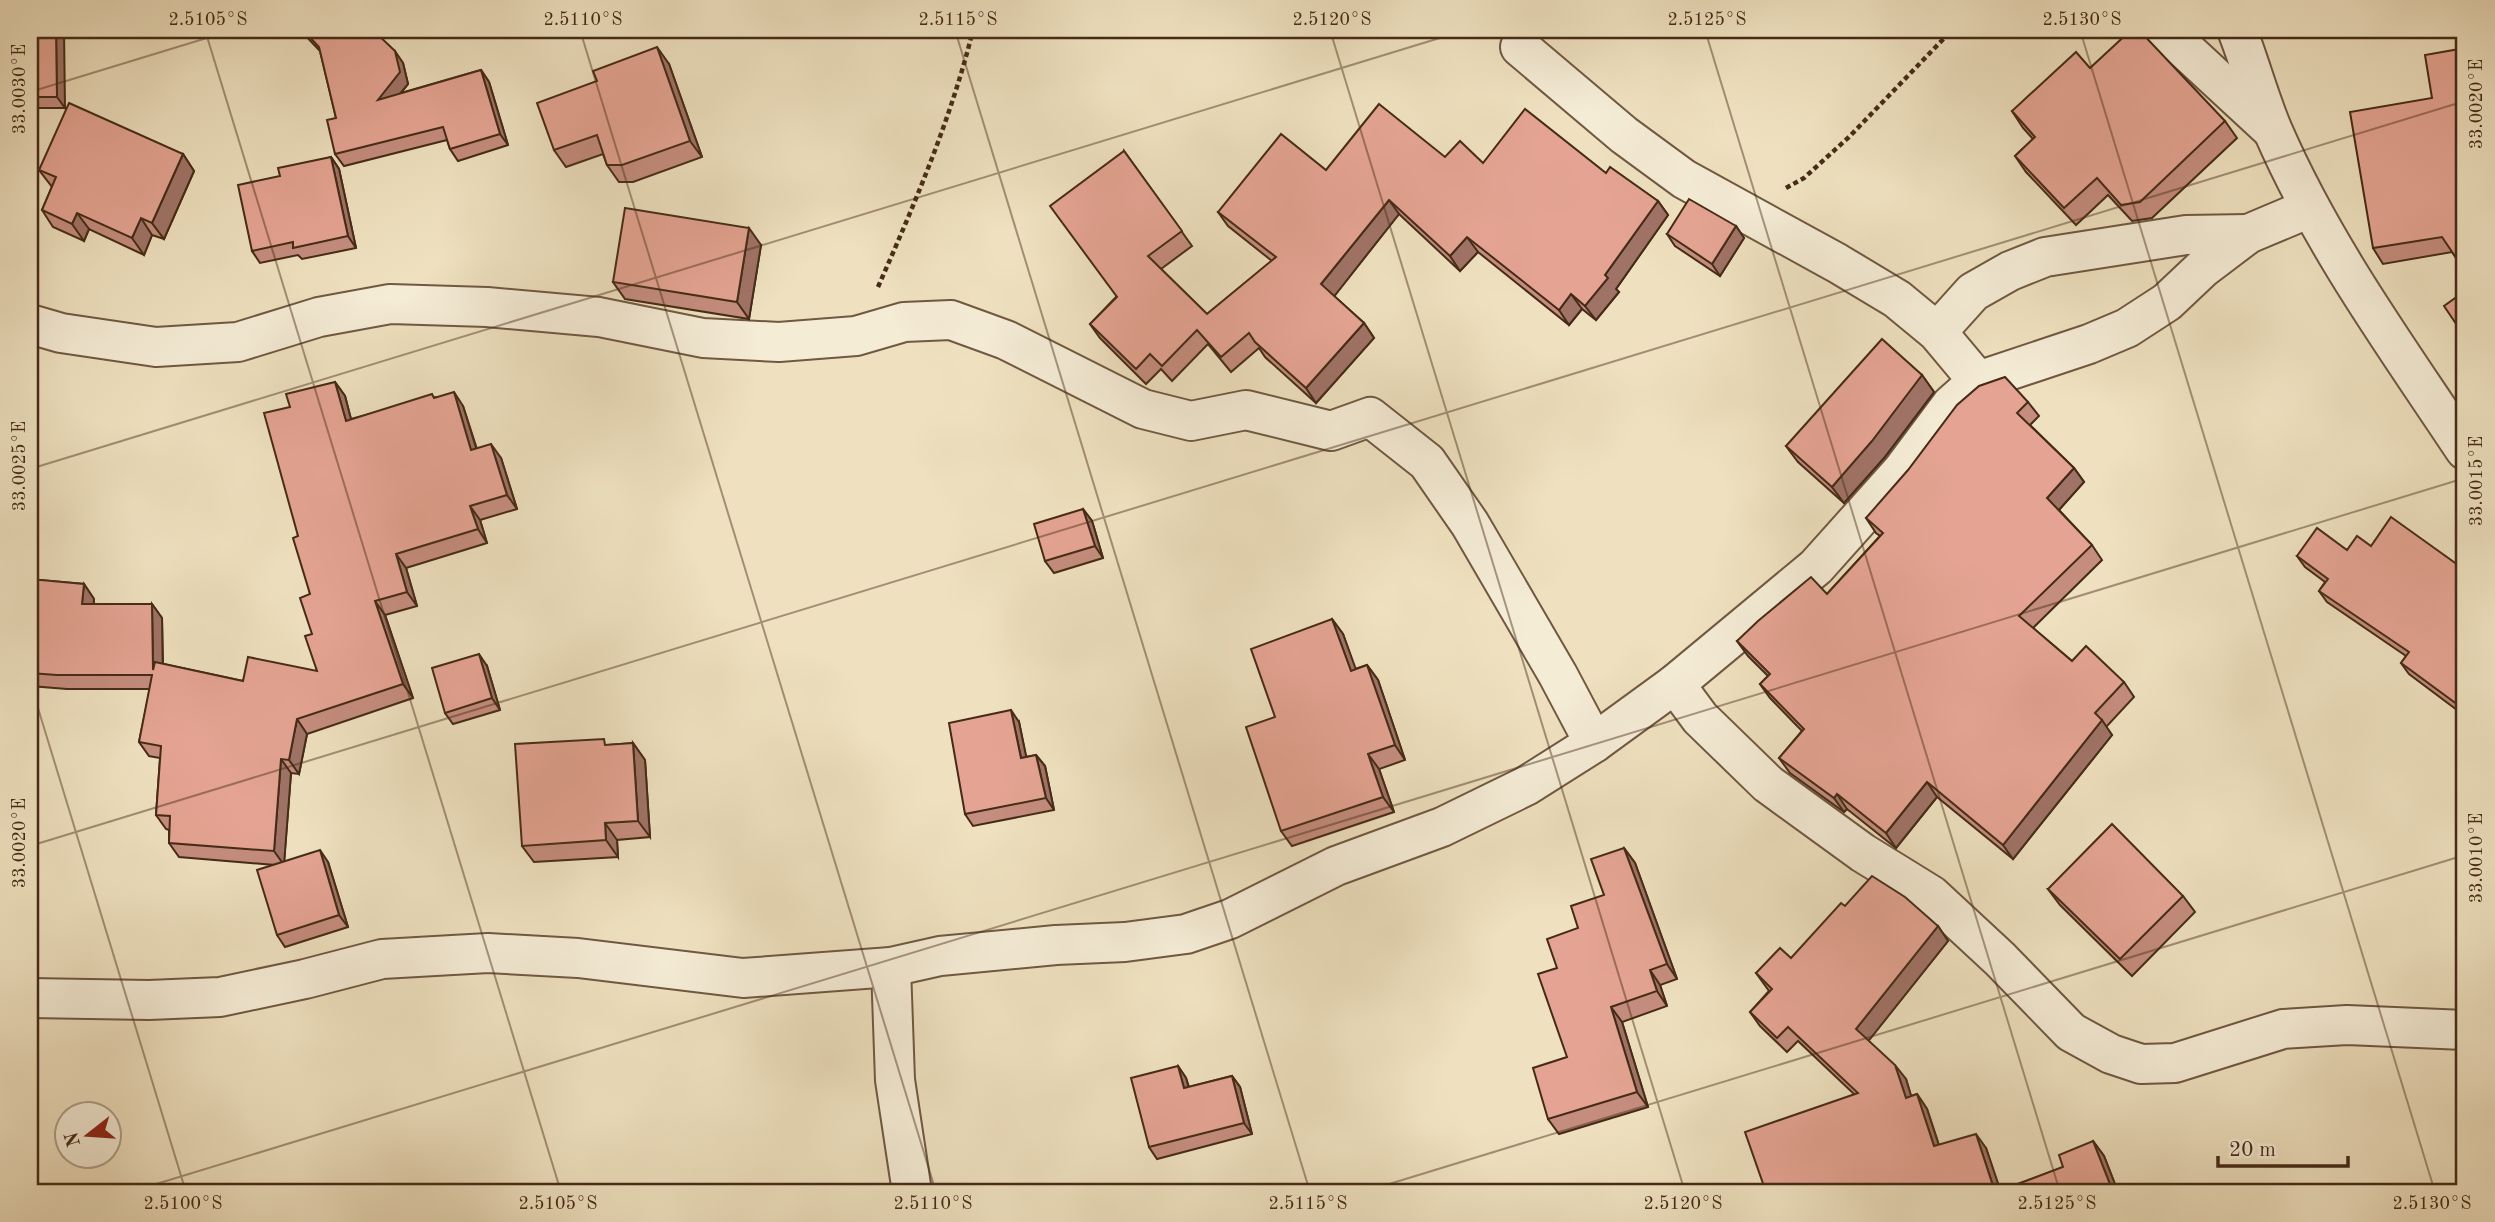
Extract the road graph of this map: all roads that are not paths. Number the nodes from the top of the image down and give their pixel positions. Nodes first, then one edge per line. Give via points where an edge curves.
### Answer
1 (2164, 30) edge
2 (2238, 30) edge
3 (1520, 47) dead end
4 (2272, 129) junction
5 (2310, 208) junction
6 (2248, 234) junction
7 (30, 324) edge
8 (1937, 332) junction
9 (1978, 381) junction
10 (2465, 450) edge
11 (1675, 684) junction
12 (1594, 743) junction
13 (891, 967) junction
14 (30, 999) edge
15 (2465, 1030) edge
16 (912, 1192) edge

1 - 4 street
2 - 4 street
3 - 8 street via 1684,179 1897,299
4 - 5 street
5 - 6 street
5 - 10 street via 2354,285
6 - 8 street via 2186,235 2046,257 1973,292
6 - 9 street via 2167,303 2127,328
7 - 12 street via 156,347 238,342 319,317 390,304 599,317 716,338 779,342 951,320 1006,340 1143,409 1191,421 1246,410 1331,431 1370,416 1427,462 1470,524
8 - 9 street
9 - 11 street via 1951,405 1901,472 1816,567
11 - 12 street
11 - 15 street via 1700,718 1768,784 1863,853 1931,895 2071,1032 2111,1054 2141,1064 2175,1063 2283,1029 2347,1025
12 - 13 street via 1527,786 1442,827 1336,866 1230,919 1186,934 940,956
13 - 14 street via 743,978 578,958 488,953 382,959 220,997
13 - 16 street via 895,1080

